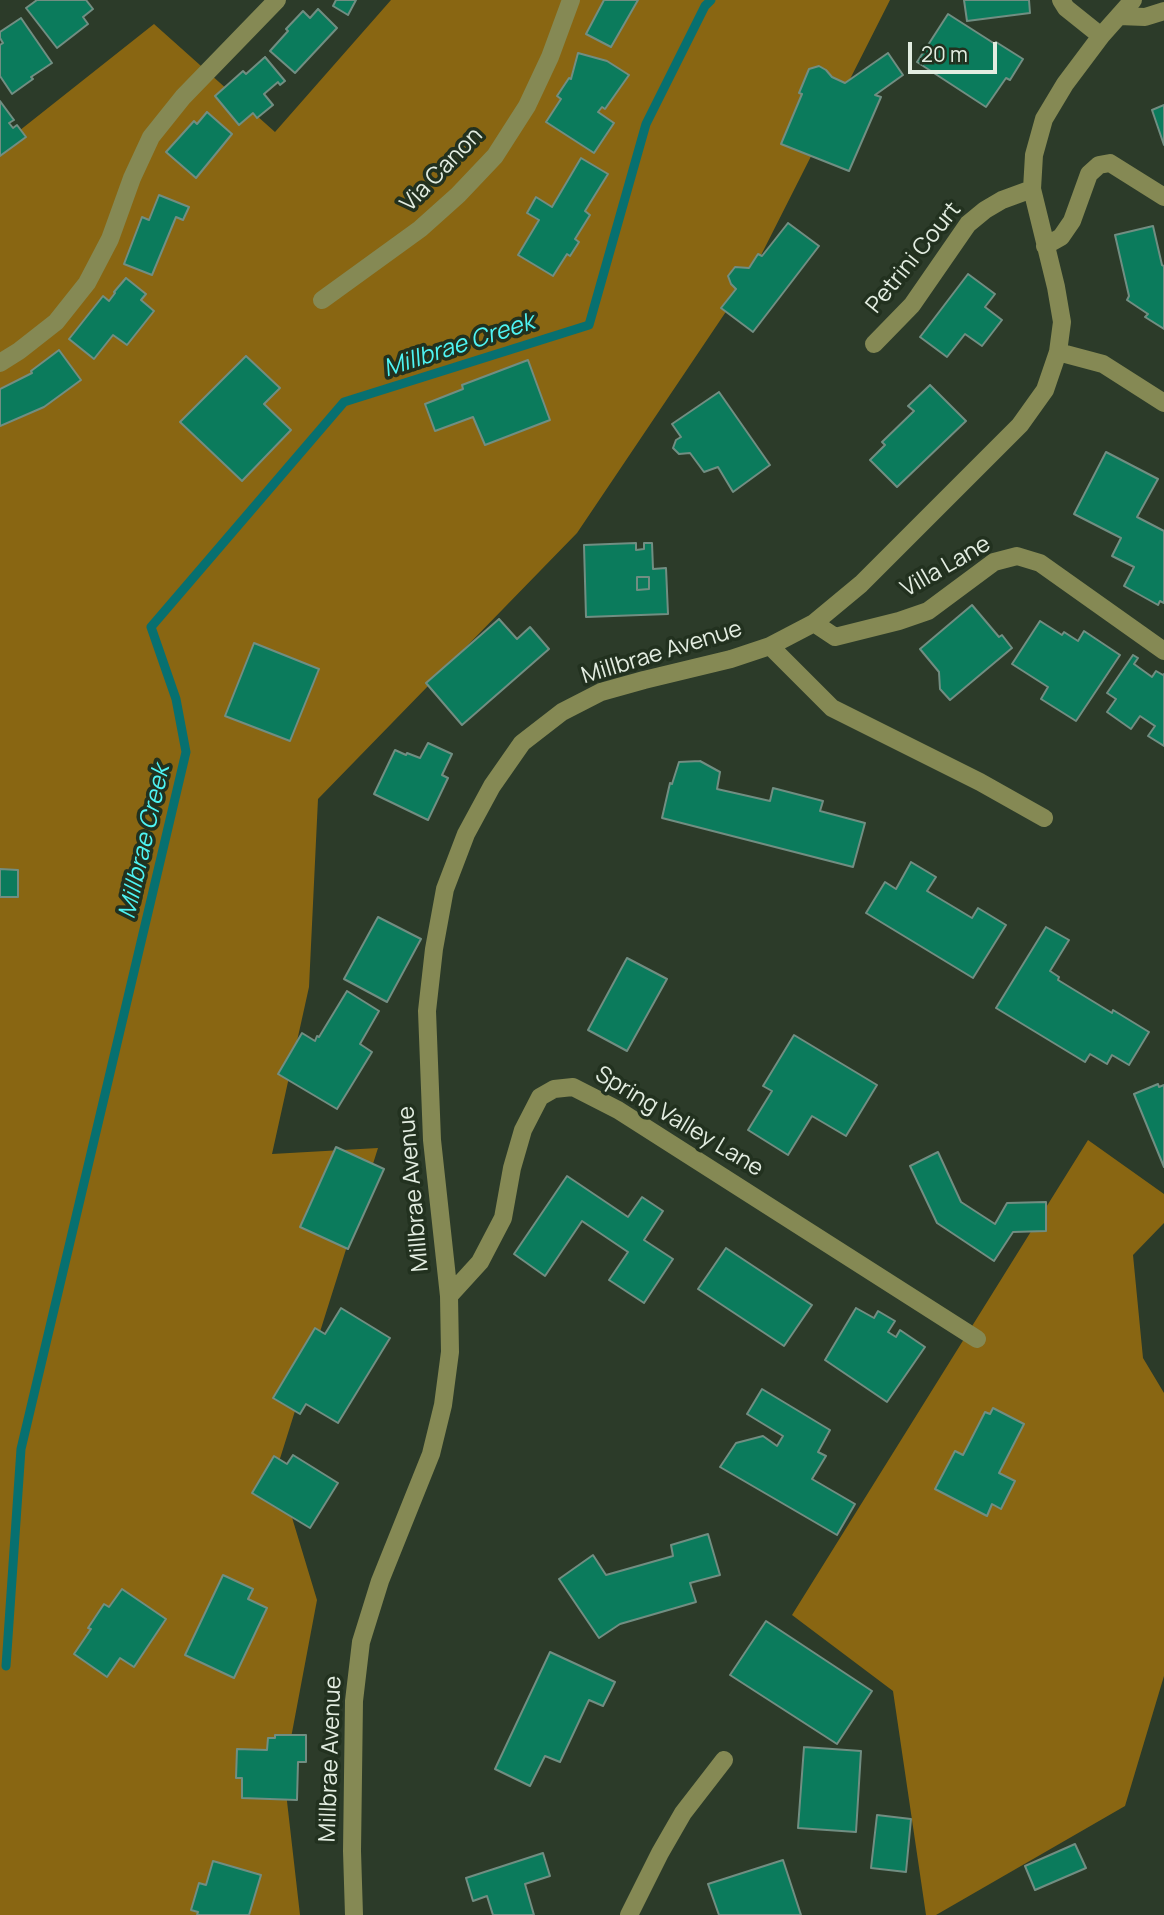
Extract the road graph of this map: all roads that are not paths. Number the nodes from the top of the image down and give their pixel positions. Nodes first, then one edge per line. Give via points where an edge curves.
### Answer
1 (276, 0) edge
2 (570, 0) edge
3 (1061, 0) edge
4 (1133, 0) edge
5 (1164, 11) edge
6 (1119, 16) junction
7 (1101, 37) junction
8 (1032, 189) junction
9 (1164, 197) edge
10 (1045, 246) junction
11 (322, 300) dead end
12 (874, 344) dead end
13 (1058, 352) junction
14 (0, 363) edge
15 (1164, 403) edge
16 (814, 623) junction
17 (770, 646) junction
18 (1164, 651) edge
19 (1044, 818) dead end
20 (449, 1296) junction
21 (977, 1339) dead end
22 (724, 1760) dead end
23 (354, 1915) edge
24 (629, 1915) edge

1 - 14 street via 151,137 87,283 55,322
2 - 11 street, Via Canon via 527,106 495,156 420,229
3 - 7 street
4 - 6 street, Millbrae Avenue
5 - 6 street via 1145,17
6 - 7 street, Millbrae Avenue
7 - 8 street, Millbrae Avenue via 1044,119 1034,155
8 - 10 street, Millbrae Avenue
8 - 12 street, Petrini Court via 1002,200 968,224 912,305
9 - 10 street via 1110,163 1099,165 1088,174 1072,222 1061,237
10 - 13 street, Millbrae Avenue via 1062,322
13 - 15 street via 1103,364
13 - 16 street, Millbrae Avenue via 1045,390 1020,425 861,584
16 - 17 street, Millbrae Avenue
16 - 18 street, Villa Lane via 835,638 898,621 928,611 994,562 1017,556 1040,564
17 - 19 street via 832,708
17 - 20 street, Millbrae Avenue via 601,692 562,712 522,743 466,834 445,889 427,1011 432,1140
20 - 21 street, Spring Valley Lane via 480,1262 503,1218 523,1130 540,1097 554,1089 573,1087 618,1110
20 - 23 street, Millbrae Avenue via 450,1352 431,1454 361,1642 354,1701
22 - 24 street via 683,1813

